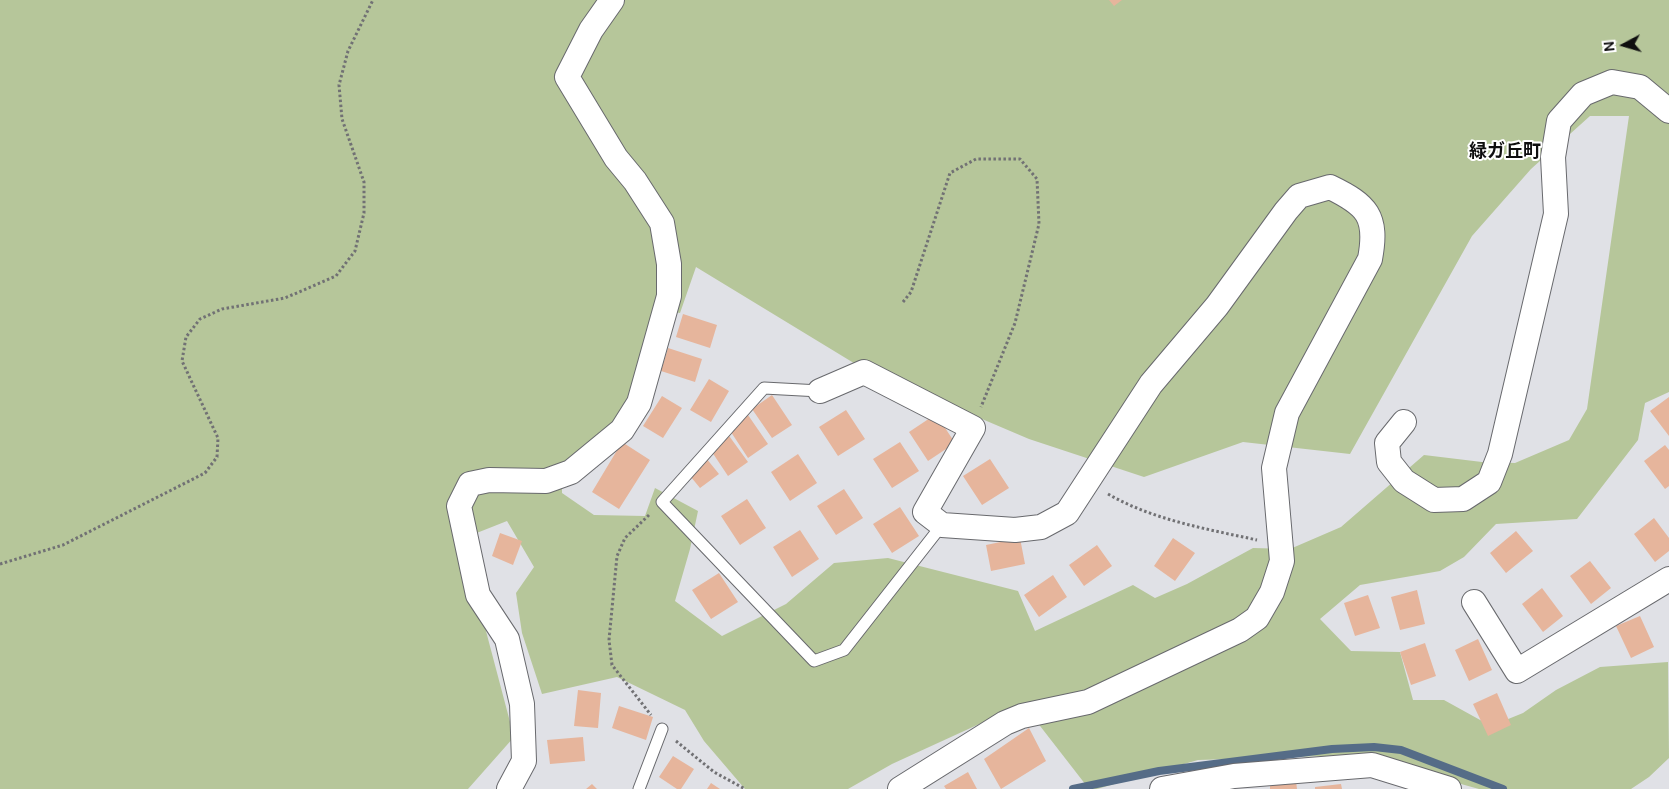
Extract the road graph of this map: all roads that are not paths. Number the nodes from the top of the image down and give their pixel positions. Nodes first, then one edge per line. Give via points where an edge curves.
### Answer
1 (612, 0) edge
2 (1669, 111) edge
3 (820, 391) joint
4 (1404, 422) dead end
5 (942, 525) junction
6 (1669, 579) edge
7 (1474, 602) dead end
8 (662, 729) road end
9 (509, 789) edge
10 (639, 789) edge
11 (900, 789) edge
12 (1162, 789) edge
13 (1449, 789) edge

1 - 9 street via 591,30 567,77 616,158 662,224 669,264 669,296 639,403 622,430 571,472 546,481 489,480 470,484 459,506 478,595 507,639 522,704 524,762
2 - 4 street via 1640,87 1612,82 1583,94 1559,121 1553,157 1556,214 1500,454 1489,482 1463,499 1434,500 1404,481 1389,462 1387,442
3 - 5 street via 864,372 973,428 925,512
3 - 5 lane via 764,388 662,502 814,661 844,650
5 - 11 street via 1015,530 1041,527 1067,513 1151,384 1217,306 1299,196 1330,187 1368,212 1374,236 1370,258 1287,413 1274,468 1282,561 1272,592 1257,618 1240,630 1088,702 1022,716 1005,723
6 - 7 street via 1517,671
8 - 10 lane
12 - 13 street via 1234,776 1372,765

